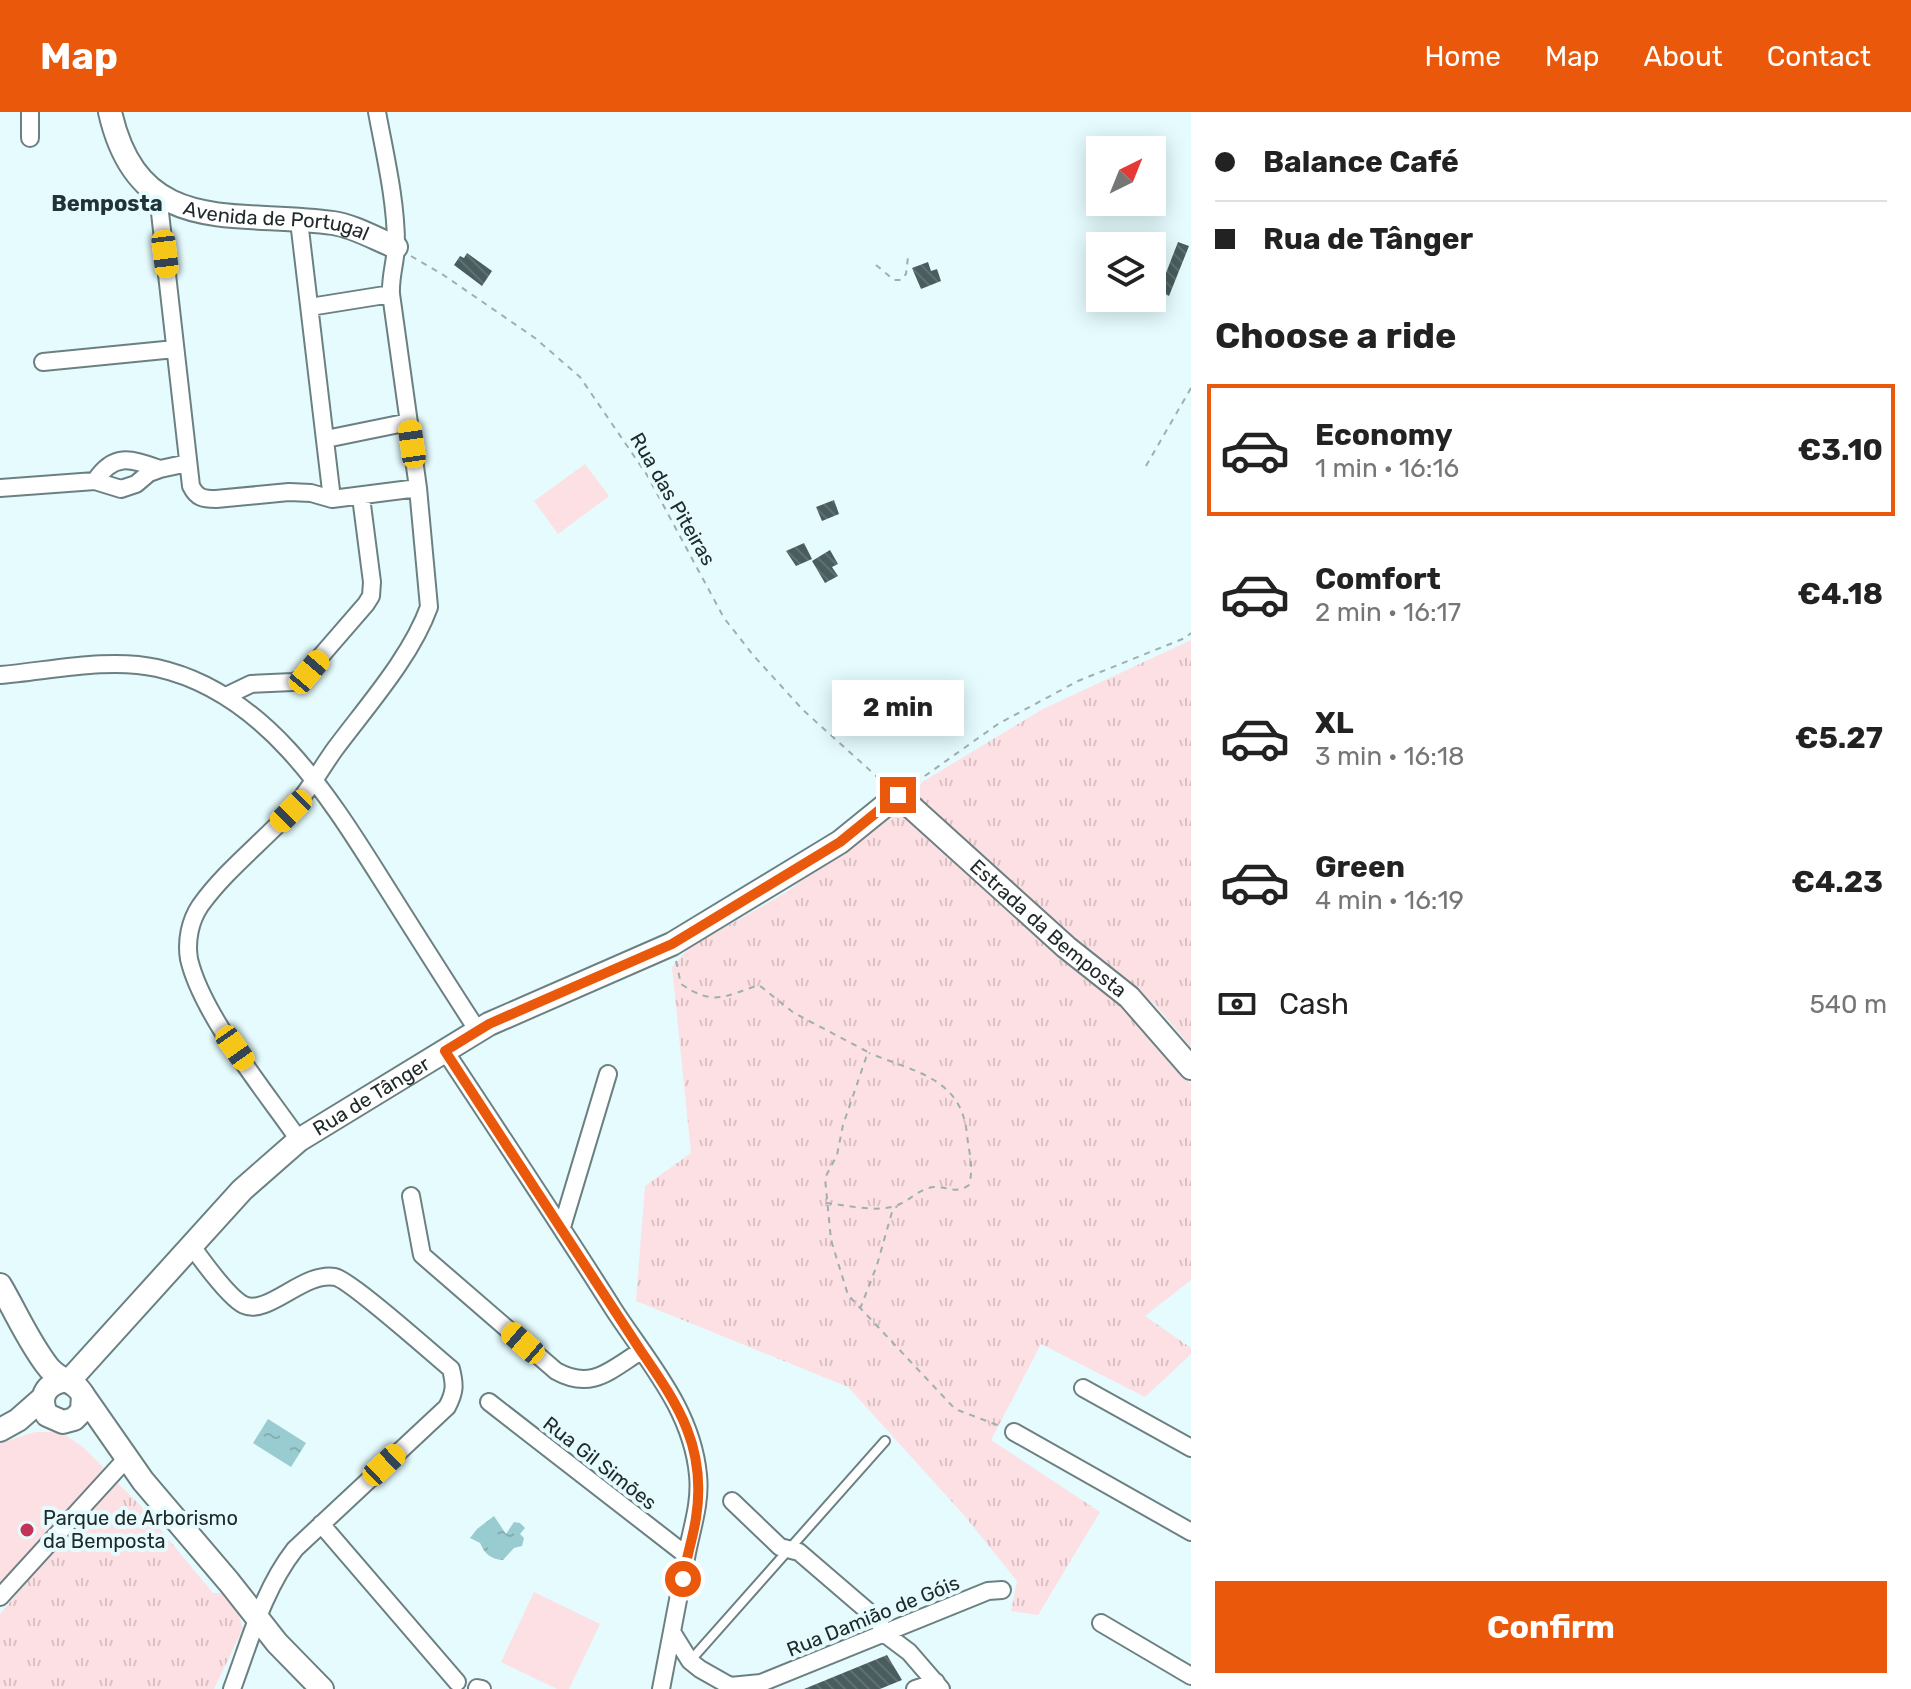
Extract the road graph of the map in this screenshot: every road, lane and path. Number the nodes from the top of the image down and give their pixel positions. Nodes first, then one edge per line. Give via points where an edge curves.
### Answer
1 (30, 112) edge
2 (110, 112) edge
3 (377, 112) edge
4 (30, 138) dead end
5 (158, 195) junction
6 (299, 221) junction
7 (396, 247) junction
8 (908, 257) dead end
9 (876, 265) dead end
10 (391, 294) junction
11 (310, 307) junction
12 (175, 349) junction
13 (43, 362) dead end
14 (1191, 388) edge
15 (409, 422) junction
16 (326, 439) junction
17 (188, 463) junction
18 (1146, 466) dead end
19 (160, 469) junction
20 (95, 481) junction
21 (0, 488) edge
22 (418, 488) junction
23 (361, 497) junction
24 (332, 499) junction
25 (1191, 633) edge
26 (0, 675) edge
27 (226, 696) junction
28 (315, 779) junction
29 (898, 795) junction
30 (672, 944) junction
31 (478, 1031) junction
32 (445, 1051) junction
33 (868, 1052) junction
34 (1191, 1068) edge
35 (608, 1074) dead end
36 (299, 1140) junction
37 (411, 1196) dead end
38 (826, 1203) junction
39 (898, 1205) junction
40 (562, 1227) junction
41 (191, 1245) junction
42 (0, 1285) edge
43 (860, 1310) junction
44 (641, 1351) junction
45 (1083, 1388) dead end
46 (60, 1389) junction
47 (489, 1402) dead end
48 (63, 1421) junction
49 (9, 1425) edge
50 (1014, 1432) joint
51 (110, 1436) junction
52 (885, 1441) dead end
53 (1191, 1448) edge
54 (126, 1459) junction
55 (732, 1501) dead end
56 (321, 1524) junction
57 (1191, 1532) edge
58 (789, 1550) junction
59 (686, 1555) junction
60 (1002, 1590) dead end
61 (0, 1597) edge
62 (257, 1619) junction
63 (1101, 1623) dead end
64 (672, 1632) junction
65 (885, 1634) junction
66 (690, 1661) junction
67 (1191, 1676) edge
68 (457, 1682) dead end
69 (939, 1685) edge
70 (753, 1686) edge
71 (232, 1689) edge
72 (322, 1689) edge
73 (661, 1689) edge
74 (915, 1689) edge

1 - 4 street
2 - 5 street, Avenida de Portugal via 124,152
3 - 7 street
5 - 6 street, Avenida de Portugal via 206,214
5 - 12 street
6 - 7 street, Avenida de Portugal via 336,223
6 - 11 street
7 - 10 street
7 - 29 path, Rua das Piteiras via 535,338 580,377 647,475 724,618 803,710
8 - 9 path via 901,280
10 - 11 street
10 - 15 street
11 - 16 street
12 - 13 street
12 - 17 street
14 - 18 path
15 - 16 street
15 - 22 street
16 - 24 street
17 - 19 street
17 - 24 street via 191,486 203,499 289,492
19 - 20 street via 121,489
19 - 20 street via 131,459 116,461
20 - 21 street
22 - 23 street
22 - 28 street via 429,587 426,615 407,651
23 - 24 street
23 - 27 street via 372,582 366,604 301,679 251,684
25 - 29 path via 1078,681 998,724
26 - 27 street via 121,663 169,671
27 - 28 street
28 - 31 street
28 - 36 street via 200,907 189,930 188,955 199,988
29 - 30 street, Rua de Tânger via 840,842
29 - 34 street, Estrada da Bemposta via 1129,997
30 - 31 street, Rua de Tânger
30 - 33 path via 681,984 699,996 717,999 759,985 794,1013
31 - 32 street, Rua de Tânger
32 - 36 street, Rua de Tânger
32 - 40 street
33 - 38 path via 825,1178
33 - 39 path via 945,1088 960,1102 967,1122 969,1185 954,1192 935,1187
35 - 40 street
36 - 41 street, Rua de Tânger
37 - 44 street via 422,1255 556,1371 584,1381 597,1378
38 - 39 path
38 - 43 path via 841,1275
39 - 43 path
40 - 44 street
41 - 46 street, Rua de Tânger
41 - 56 street via 243,1305 265,1304 315,1277 340,1278 451,1369 454,1393 447,1407
42 - 46 street
43 - 50 path via 955,1409
44 - 59 street via 674,1398 692,1440 699,1477
45 - 53 street
46 - 48 street via 47,1415
46 - 48 street, Rua de Tânger via 82,1411
46 - 49 street
46 - 51 street
47 - 59 street, Rua Gil Simões
48 - 49 street
48 - 51 street
50 - 57 street
51 - 54 street
52 - 58 lane
54 - 61 street
54 - 62 street
55 - 58 street
56 - 62 street via 281,1568
56 - 68 street
58 - 65 street via 799,1552 877,1619
58 - 66 lane
59 - 64 street
60 - 65 street, Rua Damião de Góis
62 - 71 street
62 - 72 street
63 - 67 street
64 - 66 street, Rua Damião de Góis
64 - 73 street
65 - 69 street
65 - 70 street, Rua Damião de Góis
66 - 70 street, Rua Damião de Góis via 730,1686
69 - 74 street

